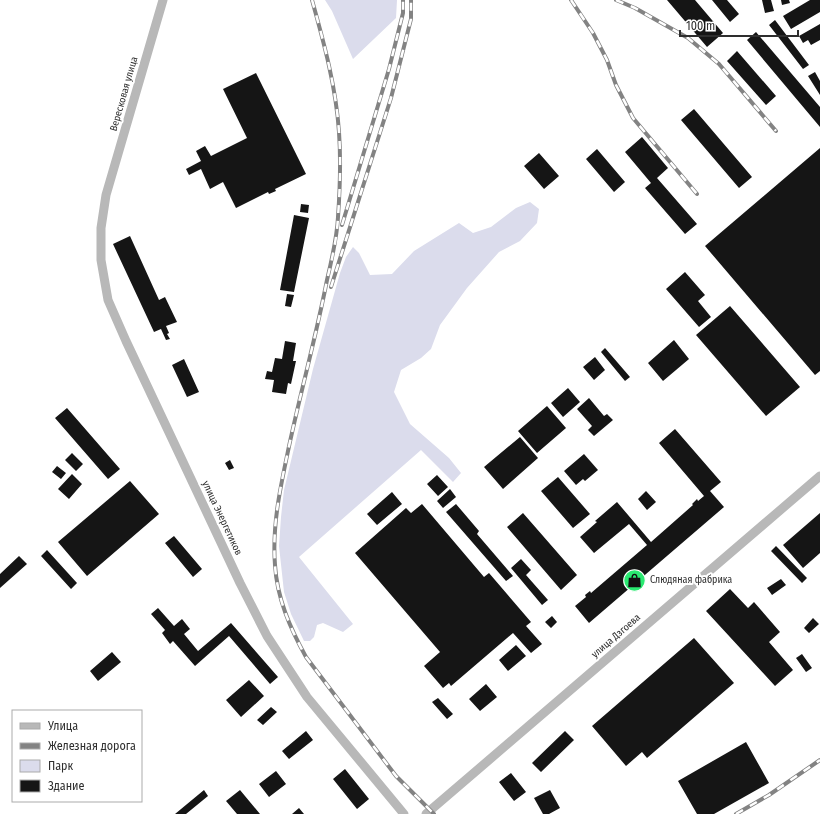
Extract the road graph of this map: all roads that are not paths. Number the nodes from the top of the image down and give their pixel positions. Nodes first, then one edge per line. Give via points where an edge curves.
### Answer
1 (163, 0) edge
2 (106, 195) joint
3 (820, 476) edge
4 (404, 814) edge
5 (426, 814) edge

1 - 2 street, Вересковая улица
2 - 4 street, улица Энергетиков via 101,228 101,260 108,300 240,583 268,636 307,697
3 - 5 street, улица Дзгоева

